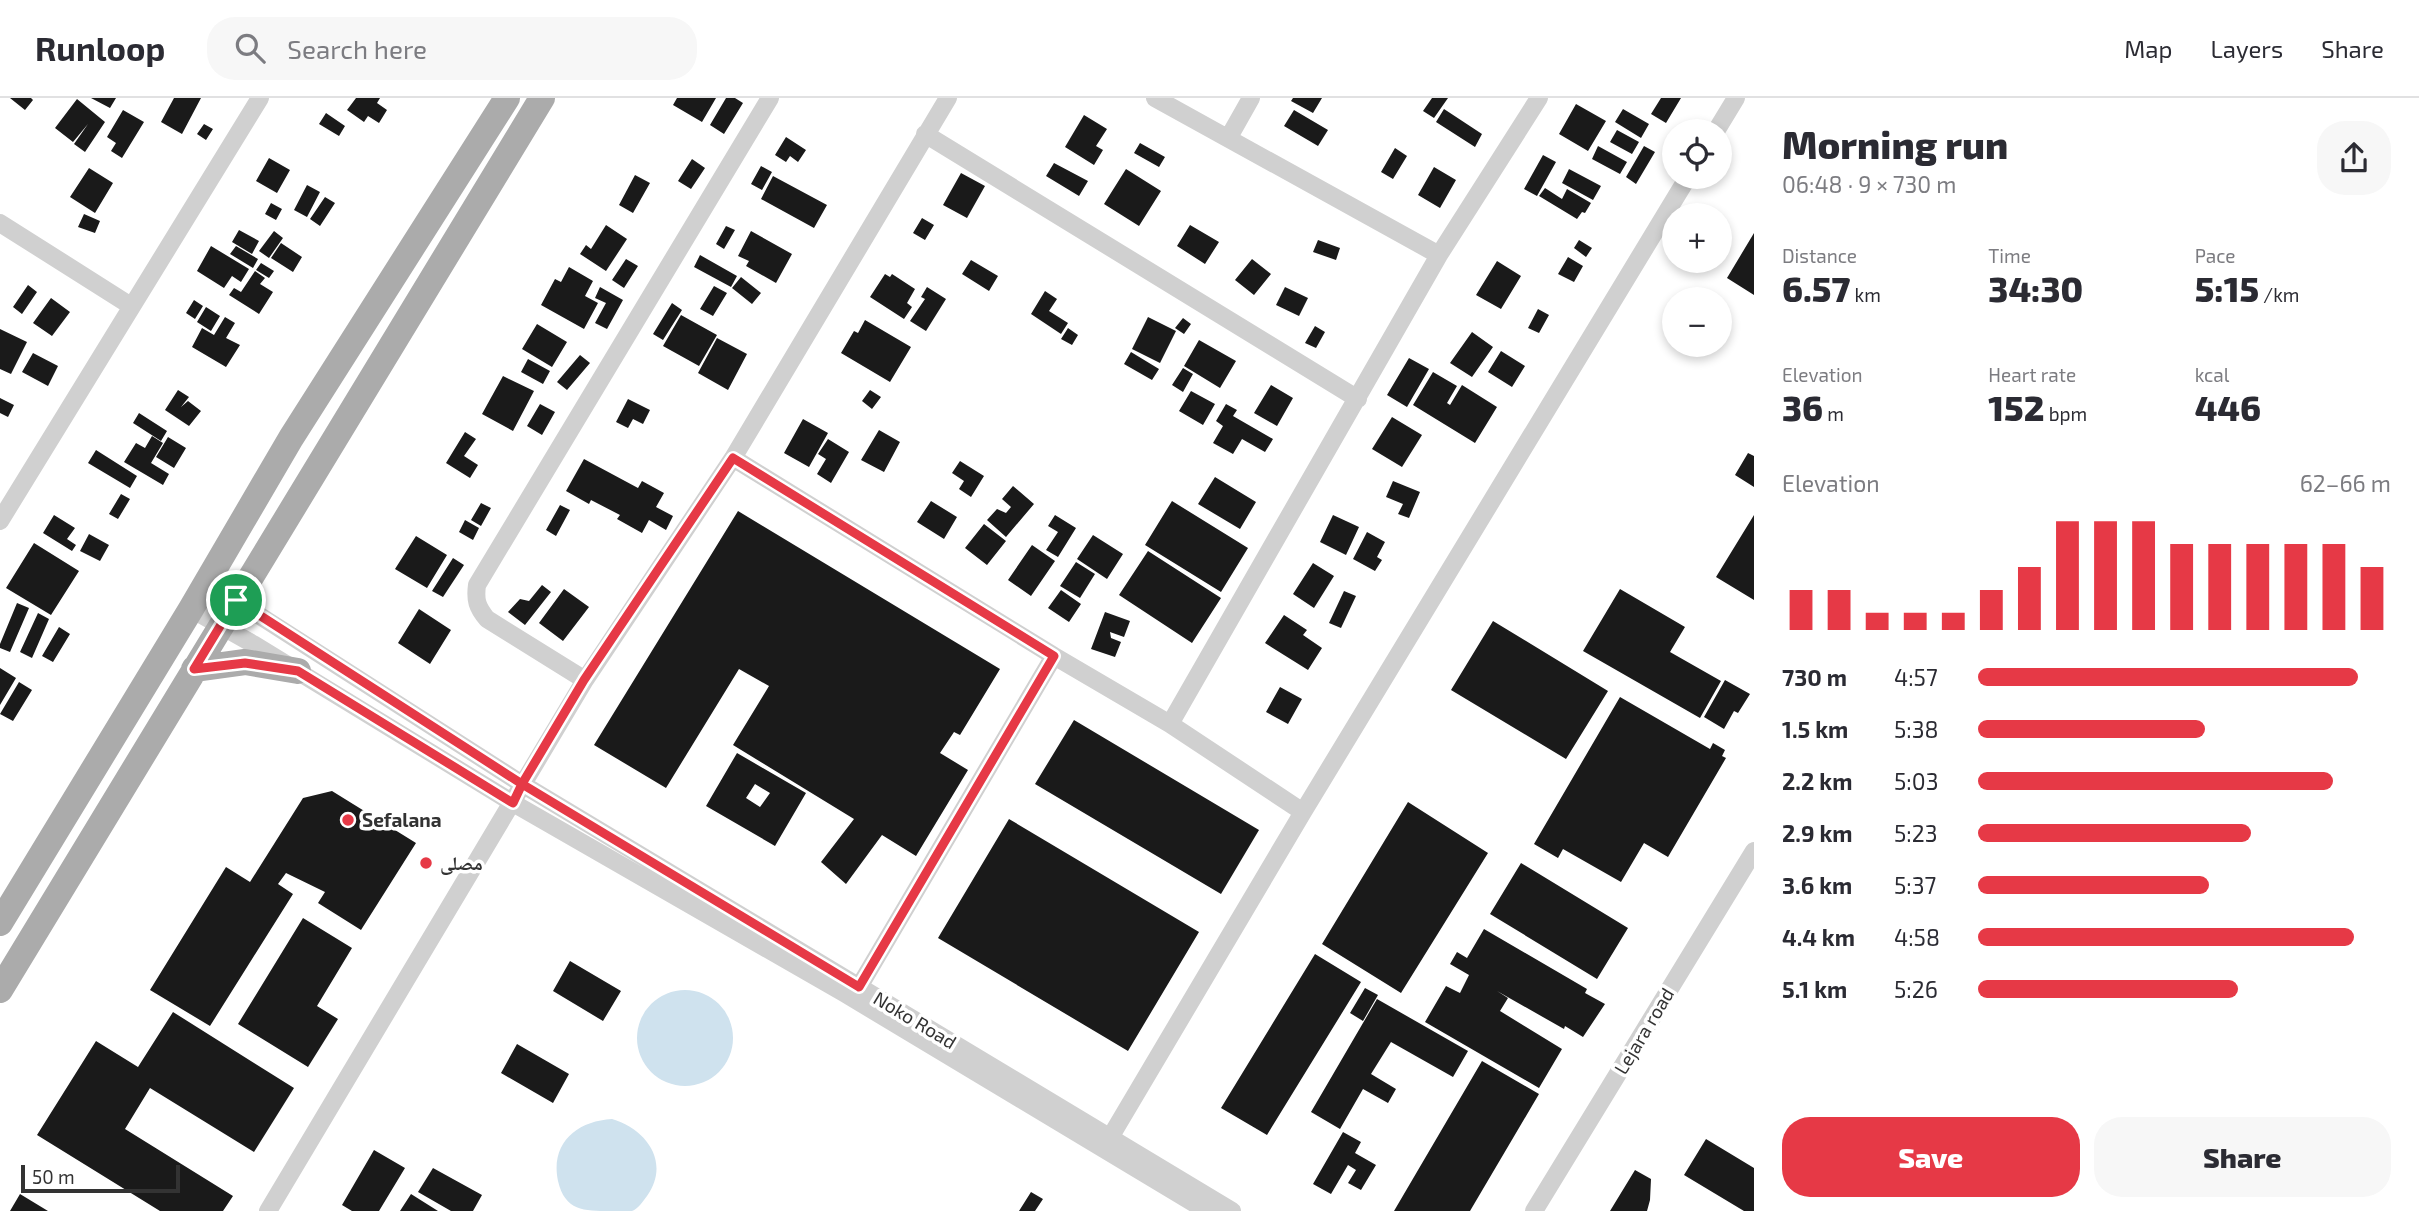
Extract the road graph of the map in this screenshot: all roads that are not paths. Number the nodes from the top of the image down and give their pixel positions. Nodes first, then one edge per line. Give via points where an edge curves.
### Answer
1 (260, 98) edge
2 (507, 98) edge
3 (542, 98) edge
4 (770, 98) edge
5 (948, 98) edge
6 (1156, 98) edge
7 (1251, 98) edge
8 (1539, 98) edge
9 (1736, 98) edge
10 (1723, 119) edge
11 (926, 134) junction
12 (1228, 137) junction
13 (1681, 189) edge
14 (0, 223) edge
15 (1439, 255) junction
16 (131, 306) junction
17 (1358, 399) junction
18 (733, 458) junction
19 (0, 521) edge
20 (207, 582) junction
21 (236, 600) junction
22 (191, 609) junction
23 (220, 626) junction
24 (1054, 656) junction
25 (194, 669) junction
26 (298, 671) junction
27 (584, 680) junction
28 (1170, 724) junction
29 (522, 784) junction
30 (513, 803) junction
31 (1303, 812) junction
32 (1754, 851) edge
33 (0, 923) edge
34 (859, 987) junction
35 (0, 990) edge
36 (1111, 1136) junction
37 (268, 1211) edge
38 (1206, 1211) edge
39 (1232, 1211) edge
40 (1534, 1211) edge

1 - 16 street
2 - 20 main road via 291,438
3 - 21 main road
4 - 27 street via 477,585 475,598 487,619
5 - 11 street
6 - 12 street
7 - 12 street
8 - 15 street
9 - 10 street
11 - 17 street
11 - 18 street
12 - 15 street
13 - 31 street
14 - 16 street
15 - 17 street
16 - 19 street
17 - 28 street
18 - 24 street
18 - 27 street
20 - 21 street, Noko Road
20 - 22 main road
21 - 23 main road
21 - 29 street, Noko Road
22 - 23 street
22 - 33 main road
23 - 25 main road
23 - 26 street
24 - 28 street
24 - 34 street
25 - 26 main road via 245,663
25 - 35 main road
26 - 30 street
27 - 29 street
28 - 31 street
29 - 30 street
29 - 34 street, Noko Road
30 - 37 street
30 - 38 street via 844,993
31 - 36 street
32 - 40 street, Lejara road
34 - 36 street, Noko Road
36 - 39 street, Noko Road

